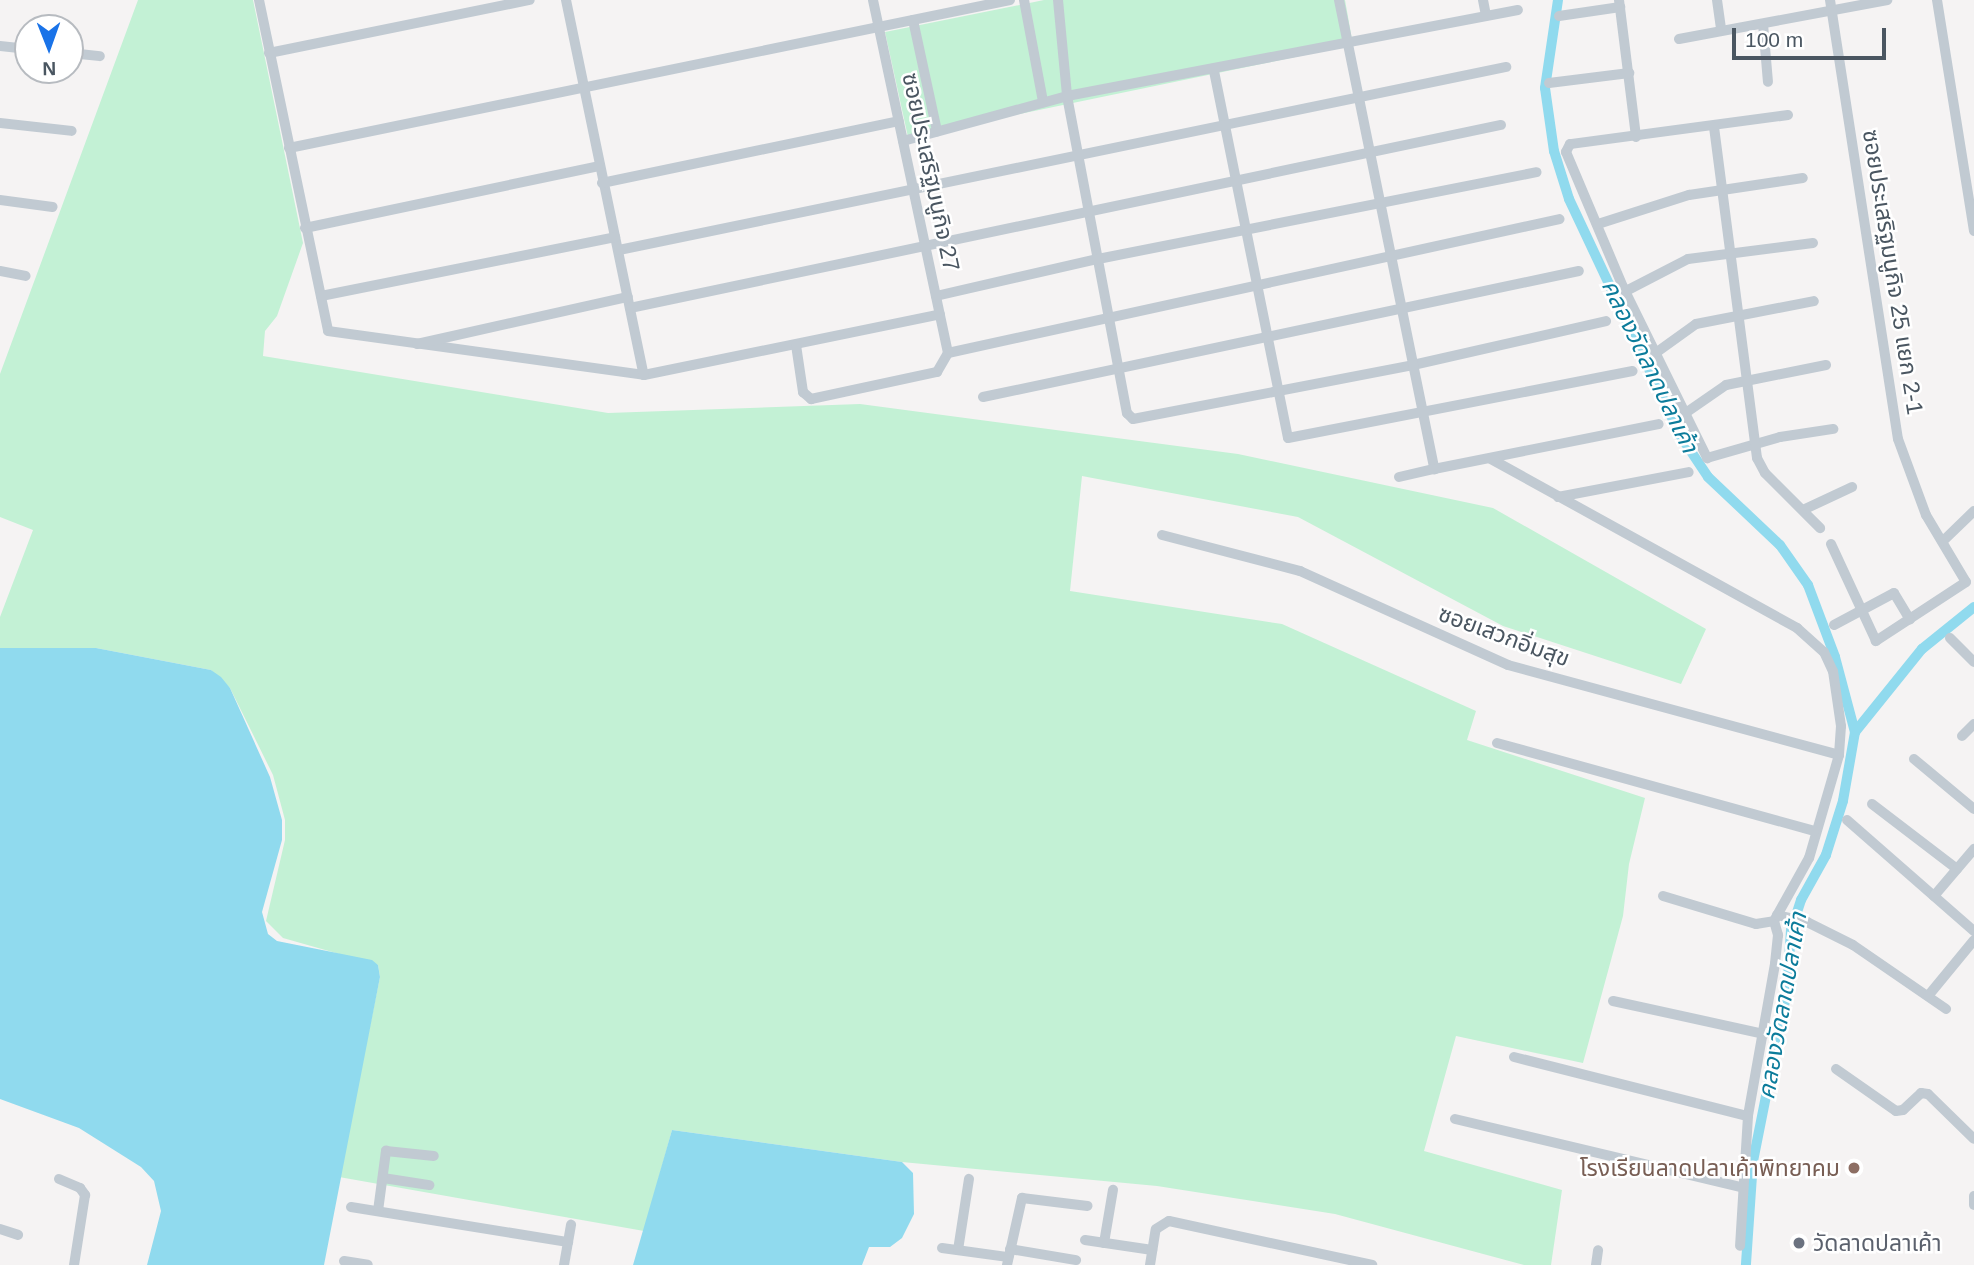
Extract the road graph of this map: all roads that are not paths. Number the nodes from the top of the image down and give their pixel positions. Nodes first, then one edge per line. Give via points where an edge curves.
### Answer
1 (259, 0) edge
2 (530, 0) edge
3 (566, 0) edge
4 (873, 0) edge
5 (1010, 0) edge
6 (1024, 0) edge
7 (1058, 0) edge
8 (1339, 0) edge
9 (1483, 0) edge
10 (1717, 0) edge
11 (1886, 0) edge
12 (1937, 0) edge
13 (1619, 4) edge
14 (1831, 5) edge
15 (1518, 10) dead end
16 (1486, 16) junction
17 (1559, 16) dead end
18 (913, 20) junction
19 (1763, 24) junction
20 (879, 27) junction
21 (1721, 30) junction
22 (1679, 39) dead end
23 (1346, 42) junction
24 (269, 53) junction
25 (84, 54) edge
26 (100, 56) dead end
27 (1506, 67) dead end
28 (1214, 71) junction
29 (1629, 73) junction
30 (1768, 82) dead end
31 (1549, 83) dead end
32 (586, 90) junction
33 (1067, 96) junction
34 (1357, 98) junction
35 (1042, 102) junction
36 (1788, 116) dead end
37 (899, 121) junction
38 (0, 123) edge
39 (1223, 125) junction
40 (1501, 125) dead end
41 (1714, 127) junction
42 (72, 131) dead end
43 (937, 131) junction
44 (1636, 137) junction
45 (903, 141) junction
46 (289, 148) junction
47 (1368, 152) junction
48 (1079, 155) junction
49 (598, 166) junction
50 (1536, 172) dead end
51 (1802, 178) dead end
52 (1233, 182) junction
53 (602, 183) junction
54 (913, 187) junction
55 (1720, 190) junction
56 (0, 200) edge
57 (1379, 202) junction
58 (53, 208) dead end
59 (1089, 209) junction
60 (1560, 219) dead end
61 (1598, 224) junction
62 (304, 228) junction
63 (1974, 231) edge
64 (1244, 232) junction
65 (615, 237) junction
66 (1813, 243) dead end
67 (925, 245) junction
68 (619, 250) junction
69 (1729, 251) junction
70 (1389, 257) junction
71 (1098, 259) junction
72 (0, 271) edge
73 (1579, 271) dead end
74 (26, 276) dead end
75 (1255, 285) junction
76 (1626, 291) junction
77 (321, 296) junction
78 (936, 296) junction
79 (1814, 301) dead end
80 (629, 303) junction
81 (1402, 310) junction
82 (940, 314) junction
83 (1109, 317) junction
84 (1739, 319) junction
85 (1606, 321) dead end
86 (1265, 339) junction
87 (411, 345) junction
88 (796, 345) junction
89 (948, 352) junction
90 (1657, 352) junction
91 (1413, 365) junction
92 (1826, 365) dead end
93 (1118, 366) junction
94 (1633, 371) dead end
95 (644, 375) junction
96 (1748, 381) junction
97 (1279, 393) junction
98 (983, 397) dead end
99 (1687, 412) junction
100 (1423, 413) junction
101 (1660, 424) dead end
102 (1832, 429) dead end
103 (1754, 444) junction
104 (1491, 459) junction
105 (1434, 469) junction
106 (1689, 472) dead end
107 (1399, 477) dead end
108 (1852, 486) dead end
109 (1558, 497) junction
110 (1805, 509) junction
111 (1974, 511) edge
112 (1820, 528) dead end
113 (1162, 536) dead end
114 (1943, 541) junction
115 (1830, 544) dead end
116 (1860, 611) junction
117 (1910, 620) junction
118 (1834, 625) dead end
119 (1950, 638) dead end
120 (1974, 662) edge
121 (1974, 724) edge
122 (1962, 736) dead end
123 (1497, 743) dead end
124 (1839, 755) junction
125 (1913, 759) dead end
126 (1872, 804) dead end
127 (1974, 808) edge
128 (1847, 820) dead end
129 (1814, 831) junction
130 (1974, 849) edge
131 (1957, 869) junction
132 (1663, 896) dead end
133 (1934, 896) junction
134 (1777, 917) junction
135 (1974, 932) edge
136 (1974, 940) edge
137 (1928, 996) junction
138 (1613, 1001) dead end
139 (1946, 1009) dead end
140 (1764, 1034) junction
141 (1514, 1057) dead end
142 (1836, 1069) dead end
143 (1748, 1116) junction
144 (1455, 1119) dead end
145 (1974, 1139) edge
146 (434, 1156) dead end
147 (383, 1178) junction
148 (59, 1179) dead end
149 (969, 1179) dead end
150 (429, 1185) dead end
151 (1741, 1187) junction
152 (1113, 1190) dead end
153 (1974, 1196) edge
154 (1974, 1205) edge
155 (1088, 1206) dead end
156 (351, 1207) dead end
157 (378, 1211) junction
158 (571, 1225) dead end
159 (0, 1229) edge
160 (19, 1235) dead end
161 (1085, 1240) dead end
162 (568, 1242) junction
163 (1104, 1243) junction
164 (1740, 1247) dead end
165 (942, 1248) dead end
166 (958, 1250) junction
167 (1152, 1250) junction
168 (1598, 1250) dead end
169 (1008, 1257) edge
170 (1076, 1260) dead end
171 (344, 1261) dead end
172 (74, 1265) edge
173 (368, 1265) edge
174 (564, 1265) edge
175 (1150, 1265) edge
176 (1372, 1265) edge
177 (1596, 1265) edge

1 - 24 street
2 - 24 street
3 - 32 street
4 - 20 street, ซอยประเสริฐมนูกิจ 27
5 - 18 street
6 - 35 street
7 - 33 street
8 - 23 street
9 - 16 street
10 - 21 street
11 - 14 street
12 - 63 street
13 - 17 street
13 - 29 street
14 - 19 street
14 - 114 street, ซอยประเสริฐมนูกิจ 25 แยก 2-1 via 1898,439 1926,515
15 - 16 street
16 - 23 street
18 - 20 street
18 - 43 street
19 - 21 street
19 - 30 street
20 - 32 street
20 - 37 street, ซอยประเสริฐมนูกิจ 27
21 - 22 street
23 - 28 street
23 - 34 street
24 - 46 street
25 - 26 street
27 - 34 street
28 - 33 street
28 - 39 street
29 - 31 street
29 - 44 street
32 - 46 street
32 - 49 street
33 - 35 street
33 - 48 street
34 - 39 street
34 - 47 street
35 - 43 street
36 - 41 street
37 - 45 street, ซอยประเสริฐมนูกิจ 27
37 - 53 street
38 - 42 street
39 - 48 street
39 - 52 street
40 - 47 street
41 - 44 street
41 - 55 street
43 - 45 street
44 - 61 street via 1567,148
45 - 54 street, ซอยประเสริฐมนูกิจ 27
46 - 62 street
47 - 52 street
47 - 57 street
48 - 54 street
48 - 59 street
49 - 53 street
49 - 62 street
50 - 57 street
51 - 55 street
52 - 59 street
52 - 64 street
53 - 65 street
54 - 67 street, ซอยประเสริฐมนูกิจ 27
54 - 68 street
55 - 61 street via 1668,200
55 - 69 street
56 - 58 street
57 - 64 street
57 - 70 street
59 - 67 street
59 - 71 street
60 - 70 street
61 - 76 street
62 - 77 street
64 - 71 street
64 - 75 street
65 - 68 street
65 - 77 street
66 - 69 street
67 - 78 street, ซอยประเสริฐมนูกิจ 27
67 - 80 street
68 - 80 street
69 - 76 street via 1689,259
69 - 84 street
70 - 75 street
70 - 81 street
71 - 78 street
71 - 83 street
72 - 74 street
73 - 81 street
75 - 83 street
75 - 86 street
76 - 90 street
77 - 87 street via 328,331
78 - 82 street, ซอยประเสริฐมนูกิจ 27
79 - 84 street
80 - 87 street
80 - 95 street
81 - 86 street
81 - 91 street
82 - 88 street
82 - 89 street, ซอยประเสริฐมนูกิจ 27
83 - 89 street
83 - 93 street
84 - 90 street via 1696,324
84 - 96 street
85 - 91 street
86 - 93 street
86 - 97 street
87 - 95 street
88 - 89 street via 803,392 811,399 937,372
88 - 95 street
90 - 99 street via 1670,388
91 - 97 street
91 - 100 street
92 - 96 street
93 - 97 street via 1133,419
93 - 98 street
94 - 100 street
96 - 99 street via 1726,385
96 - 103 street
97 - 100 street via 1289,438
99 - 103 street via 1707,458
100 - 105 street
101 - 104 street
102 - 103 street
103 - 110 street via 1765,473
104 - 105 street
104 - 109 street
105 - 107 street
106 - 109 street
108 - 110 street
109 - 124 street via 1797,628 1824,652 1833,671 1839,712
110 - 112 street
111 - 114 street
113 - 124 street, ซอยเสวกอิ่มสุข via 1300,571 1508,665
114 - 117 street, ซอยประเสริฐมนูกิจ 25 แยก 2-1 via 1966,582
115 - 116 street
116 - 117 street via 1895,593
116 - 117 street via 1876,641
116 - 118 street
119 - 120 street
121 - 122 street
123 - 129 street
124 - 129 street
125 - 127 street
126 - 131 street
128 - 133 street
129 - 134 street via 1809,858
130 - 131 street
131 - 133 street
132 - 134 street via 1756,924
133 - 135 street
134 - 137 street via 1807,922 1853,945
134 - 140 street
136 - 137 street
137 - 139 street
138 - 140 street
140 - 143 street
141 - 143 street
142 - 145 street via 1896,1111 1903,1111 1921,1093 1928,1094
143 - 151 street
144 - 151 street
146 - 147 street via 387,1151
147 - 150 street
147 - 157 street
148 - 172 street via 85,1195
149 - 166 street
151 - 164 street
152 - 163 street
153 - 154 street
155 - 169 street via 1022,1198
156 - 157 street
157 - 162 street
158 - 162 street
159 - 160 street
161 - 163 street
162 - 174 street
163 - 167 street
165 - 166 street
166 - 169 street
167 - 175 street
167 - 176 street via 1157,1226 1169,1221
168 - 177 street
169 - 170 street
171 - 173 street

